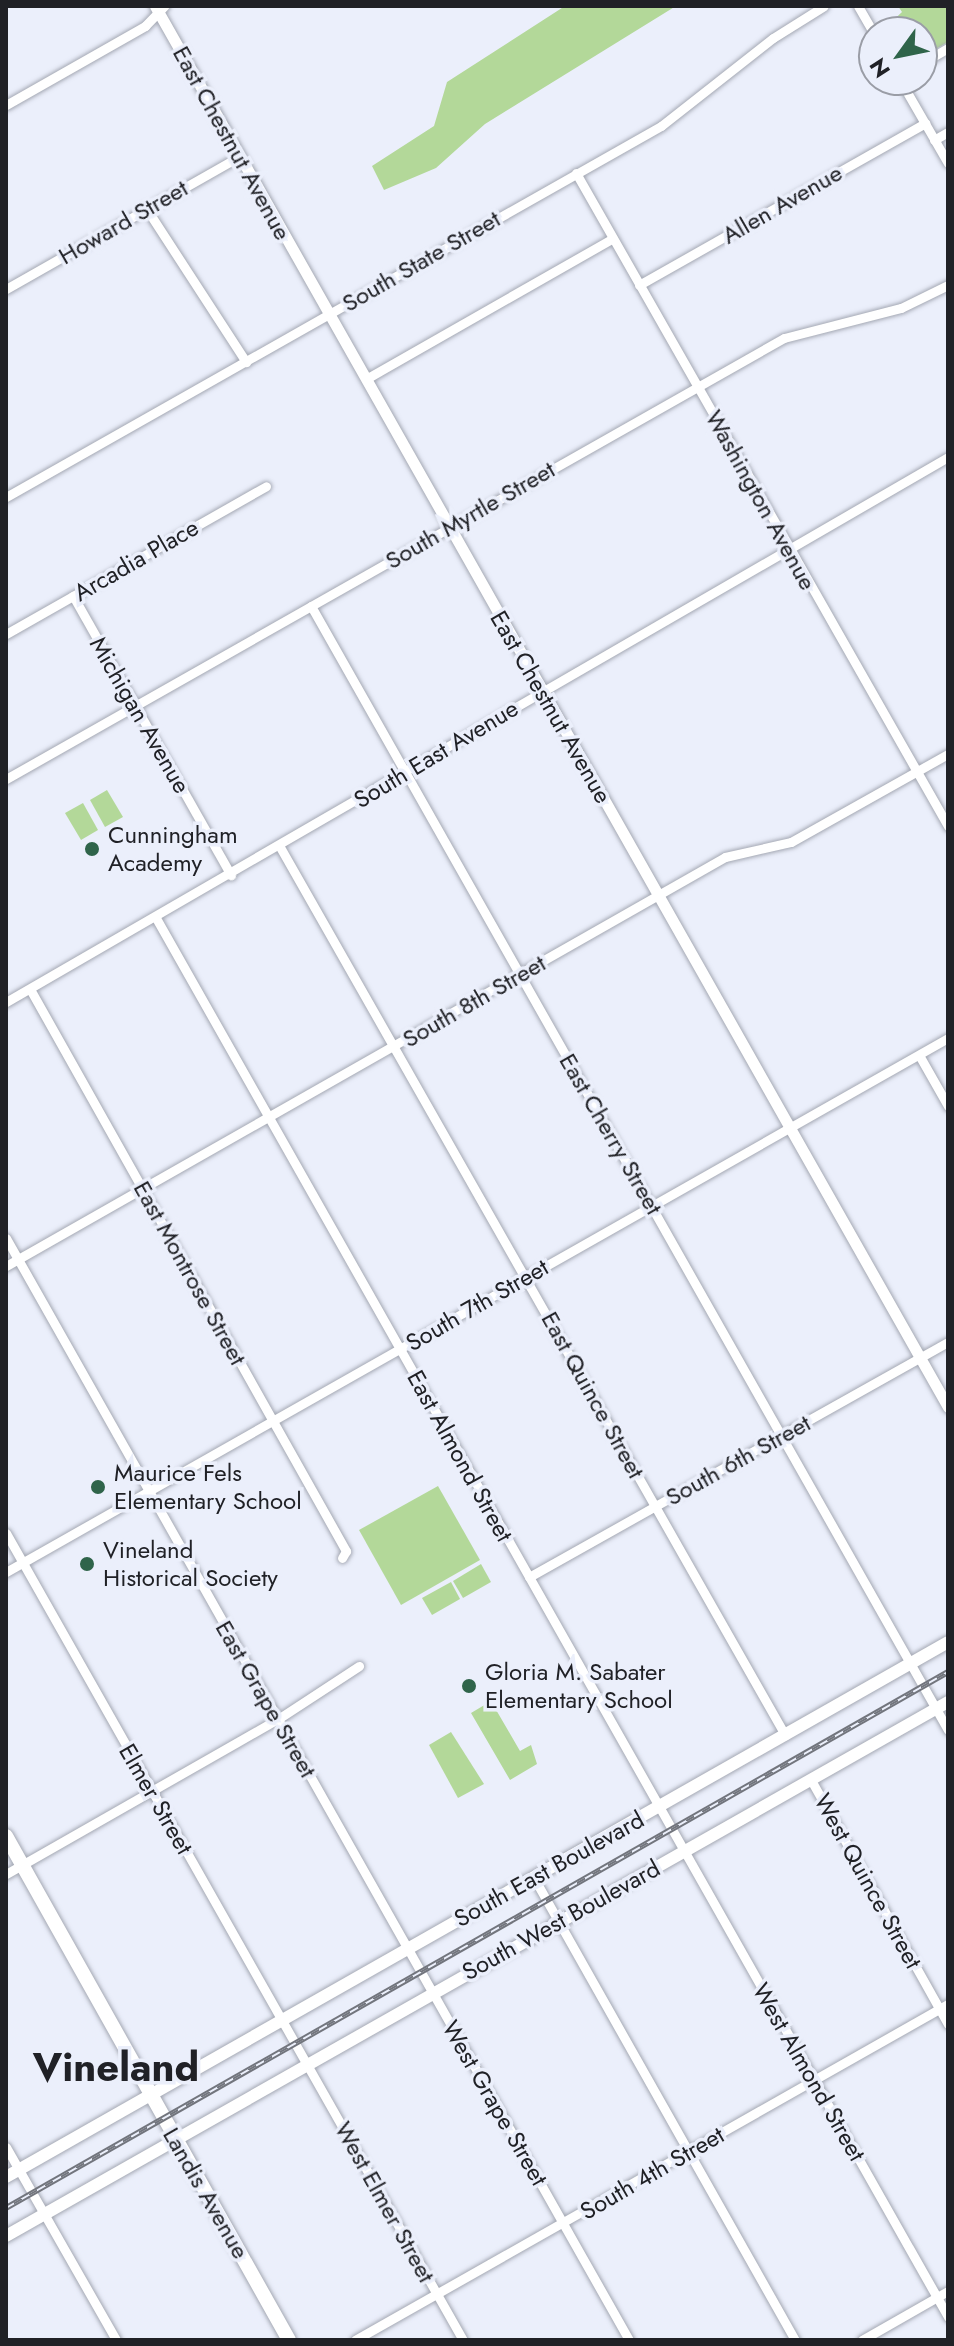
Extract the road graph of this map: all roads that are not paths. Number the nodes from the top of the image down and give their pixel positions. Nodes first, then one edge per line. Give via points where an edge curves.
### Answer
1 (824, 6) edge
2 (159, 8) edge
3 (909, 96) edge
4 (6, 105) edge
5 (925, 123) junction
6 (948, 132) edge
7 (934, 140) junction
8 (240, 156) junction
9 (948, 163) edge
10 (576, 173) junction
11 (146, 208) junction
12 (613, 238) junction
13 (639, 285) junction
14 (948, 285) edge
15 (6, 289) edge
16 (329, 314) junction
17 (246, 362) junction
18 (366, 379) junction
19 (698, 387) junction
20 (948, 457) edge
21 (266, 486) dead end
22 (6, 497) edge
23 (450, 528) junction
24 (786, 547) junction
25 (73, 596) junction
26 (311, 606) junction
27 (6, 634) edge
28 (542, 690) junction
29 (135, 705) junction
30 (948, 754) edge
31 (918, 773) junction
32 (407, 774) junction
33 (6, 779) edge
34 (948, 826) edge
35 (280, 847) junction
36 (231, 875) junction
37 (659, 896) junction
38 (156, 918) junction
39 (520, 974) junction
40 (30, 989) junction
41 (6, 1002) edge
42 (948, 1038) edge
43 (395, 1046) junction
44 (919, 1055) junction
45 (948, 1106) edge
46 (269, 1117) junction
47 (791, 1128) junction
48 (143, 1189) junction
49 (652, 1206) junction
50 (6, 1238) edge
51 (17, 1259) junction
52 (6, 1266) edge
53 (526, 1277) junction
54 (948, 1342) edge
55 (400, 1348) junction
56 (920, 1358) junction
57 (948, 1407) edge
58 (273, 1420) junction
59 (781, 1436) junction
60 (148, 1492) junction
61 (655, 1506) junction
62 (6, 1533) edge
63 (342, 1558) dead end
64 (22, 1562) junction
65 (6, 1572) edge
66 (529, 1577) junction
67 (948, 1642) edge
68 (910, 1664) junction
69 (359, 1666) dead end
70 (942, 1706) edge
71 (278, 1719) junction
72 (948, 1730) edge
73 (785, 1735) junction
74 (811, 1780) junction
75 (151, 1791) junction
76 (660, 1807) junction
77 (671, 1827) joint
78 (6, 1836) edge
79 (685, 1851) junction
80 (22, 1865) junction
81 (6, 1874) edge
82 (534, 1878) junction
83 (559, 1922) junction
84 (408, 1950) junction
85 (432, 1993) junction
86 (944, 2007) edge
87 (282, 2021) junction
88 (948, 2024) edge
89 (307, 2064) junction
90 (814, 2080) junction
91 (150, 2095) junction
92 (175, 2139) junction
93 (6, 2147) edge
94 (689, 2152) junction
95 (19, 2170) junction
96 (6, 2177) edge
97 (44, 2214) junction
98 (563, 2223) junction
99 (6, 2236) edge
100 (948, 2291) edge
101 (436, 2294) junction
102 (937, 2297) junction
103 (948, 2317) edge
104 (116, 2340) edge
105 (289, 2340) edge
106 (355, 2340) edge
107 (463, 2340) edge
108 (629, 2340) edge
109 (795, 2340) edge
110 (862, 2340) edge

1 - 10 street, South State Street via 773,38 674,118
2 - 4 street via 145,26
2 - 8 street, East Chestnut Avenue
3 - 5 street
5 - 7 street
5 - 13 street, Allen Avenue
6 - 7 street
7 - 9 street
8 - 11 street, Howard Street
8 - 16 street, East Chestnut Avenue
10 - 12 street, Washington Avenue
10 - 16 street, South State Street
11 - 15 street, Howard Street
11 - 17 street
12 - 13 street, Washington Avenue
12 - 18 street
13 - 19 street, Washington Avenue
14 - 19 street, South Myrtle Street via 901,308 795,334
16 - 17 street, South State Street
16 - 18 street, East Chestnut Avenue
17 - 22 street, South State Street
18 - 23 street, East Chestnut Avenue
19 - 23 street, South Myrtle Street
19 - 24 street, Washington Avenue
20 - 24 street, South East Avenue
21 - 25 street, Arcadia Place
23 - 26 street, South Myrtle Street
23 - 28 street, East Chestnut Avenue
24 - 28 street, South East Avenue
24 - 31 street, Washington Avenue
25 - 27 street, Arcadia Place
25 - 29 street, Michigan Avenue
26 - 29 street, South Myrtle Street
26 - 32 street, East Cherry Street
28 - 32 street, South East Avenue
28 - 37 street, East Chestnut Avenue
29 - 33 street, South Myrtle Street
29 - 36 street, Michigan Avenue
30 - 31 street, South 8th Street
31 - 34 street, Washington Avenue
31 - 37 street, South 8th Street via 801,837 725,857
32 - 35 street, South East Avenue
32 - 39 street, East Cherry Street
35 - 36 street, South East Avenue
35 - 43 street, East Quince Street
36 - 38 street, South East Avenue
37 - 39 street, South 8th Street
37 - 47 street, East Chestnut Avenue
38 - 40 street, South East Avenue
38 - 46 street, East Almond Street
39 - 43 street, South 8th Street
39 - 49 street, East Cherry Street
40 - 41 street, South East Avenue
40 - 48 street, East Montrose Street
42 - 44 street, South 7th Street
43 - 46 street, South 8th Street
43 - 53 street, East Quince Street
44 - 45 street
44 - 47 street, South 7th Street
46 - 48 street, South 8th Street
46 - 55 street, East Almond Street
47 - 49 street, South 7th Street
47 - 56 street, East Chestnut Avenue
48 - 51 street, South 8th Street
48 - 58 street, East Montrose Street
49 - 53 street, South 7th Street
49 - 59 street, East Cherry Street
50 - 51 street, East Grape Street
51 - 52 street, South 8th Street
51 - 60 street, East Grape Street
53 - 55 street, South 7th Street
53 - 61 street, East Quince Street
54 - 56 street, South 6th Street
55 - 58 street, South 7th Street
55 - 66 street, East Almond Street
56 - 57 street, East Chestnut Avenue
56 - 59 street, South 6th Street
58 - 60 street, South 7th Street
58 - 63 street, East Montrose Street via 346,1551
59 - 61 street, South 6th Street
59 - 68 street, East Cherry Street
60 - 64 street, South 7th Street
60 - 71 street, East Grape Street
61 - 66 street, South 6th Street
61 - 73 street, East Quince Street
62 - 64 street, Elmer Street
64 - 65 street, South 7th Street
64 - 75 street, Elmer Street
66 - 76 street, East Almond Street
67 - 68 main road, South East Boulevard
68 - 70 street, East Cherry Street
68 - 73 main road, South East Boulevard
69 - 71 street
70 - 72 street, East Cherry Street
70 - 74 main road, South West Boulevard
71 - 75 street
71 - 84 street, East Grape Street
73 - 76 main road, South East Boulevard
74 - 79 main road, South West Boulevard
74 - 86 street, West Quince Street
75 - 80 street
75 - 87 street, Elmer Street
76 - 77 street, East Almond Street
76 - 82 main road, South East Boulevard
77 - 79 street, West Almond Street
78 - 80 main road, Landis Avenue
79 - 83 main road, South West Boulevard
79 - 90 street, West Almond Street
80 - 81 street
80 - 91 main road, Landis Avenue
82 - 83 street
82 - 84 main road, South East Boulevard
83 - 85 main road, South West Boulevard
83 - 94 street
84 - 85 street, West Grape Street
84 - 87 main road, South East Boulevard
85 - 89 main road, South West Boulevard
85 - 98 street, West Grape Street
86 - 88 street, West Quince Street
86 - 90 street, South 4th Street
87 - 89 street, Elmer Street
87 - 91 main road, South East Boulevard
89 - 92 main road, South West Boulevard
89 - 101 street, West Elmer Street
90 - 94 street, South 4th Street
90 - 102 street, West Almond Street
91 - 92 main road, Landis Avenue
91 - 95 main road, South East Boulevard
92 - 97 main road, South West Boulevard
92 - 105 main road, Landis Avenue
93 - 95 street
94 - 98 street, South 4th Street
94 - 109 street
95 - 96 main road, South East Boulevard
95 - 97 street
97 - 99 main road, South West Boulevard
97 - 104 street
98 - 101 street, South 4th Street
98 - 108 street, West Grape Street
100 - 102 street
101 - 106 street, South 4th Street
101 - 107 street, West Elmer Street
102 - 103 street, West Almond Street
102 - 110 street

